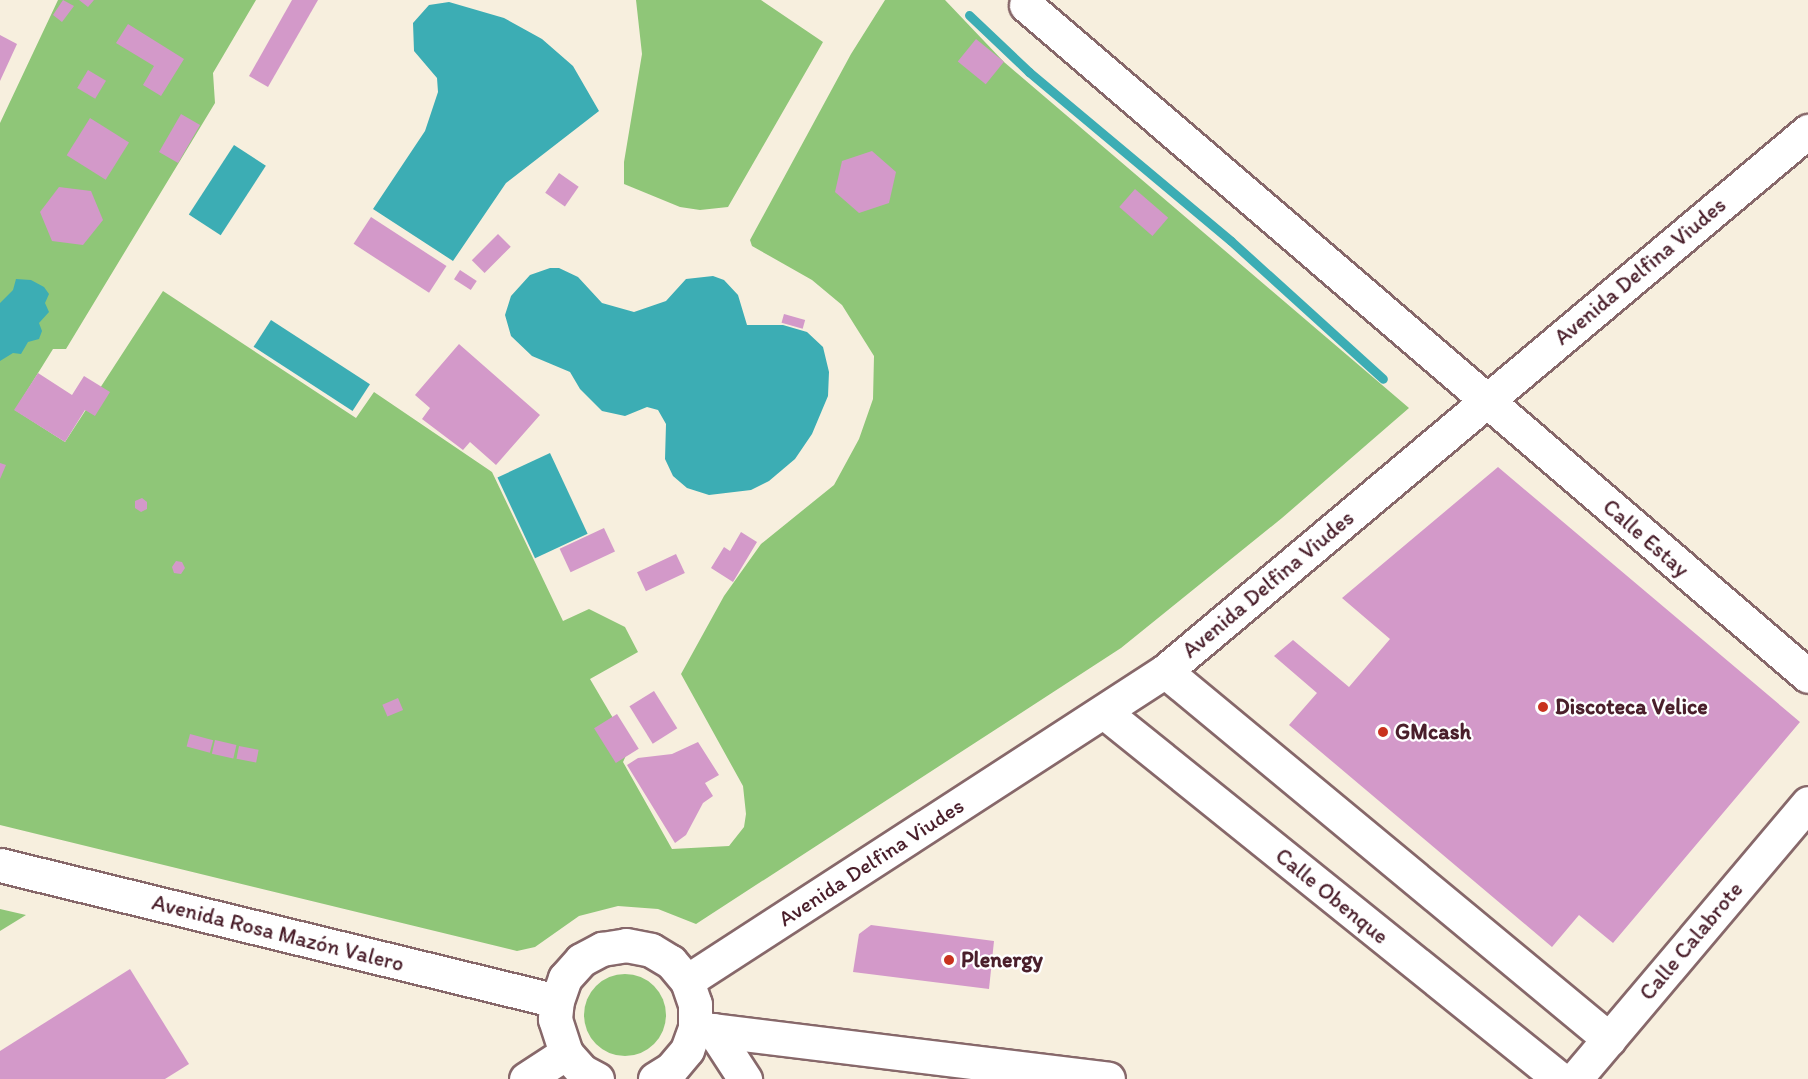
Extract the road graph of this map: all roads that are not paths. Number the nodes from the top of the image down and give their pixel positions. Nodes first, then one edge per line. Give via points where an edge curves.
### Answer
1 (1026, 5) dead end
2 (1808, 131) edge
3 (1485, 400) junction
4 (1165, 671) junction
5 (1808, 676) edge
6 (1104, 712) junction
7 (1808, 803) edge
8 (0, 865) edge
9 (687, 981) junction
10 (556, 1001) junction
11 (704, 1029) junction
12 (1609, 1039) junction
13 (566, 1053) junction
14 (526, 1079) edge
15 (597, 1079) edge
16 (655, 1079) edge
17 (745, 1079) edge
18 (1108, 1079) edge
19 (1560, 1079) edge
20 (1575, 1079) edge

1 - 3 street, Calle Estay
2 - 3 street, Avenida Delfina Viudes
3 - 4 street, Avenida Delfina Viudes
3 - 5 street, Calle Estay
4 - 6 street, Avenida Delfina Viudes
4 - 12 street
6 - 9 street, Avenida Delfina Viudes
6 - 19 street, Calle Obenque
7 - 12 street, Calle Calabrote
8 - 10 street, Avenida Rosa Mazón Valero
9 - 10 street via 671,962 651,950 626,945 602,949 581,960 570,972
9 - 11 street
10 - 13 street via 555,1019
11 - 16 street via 671,1069
11 - 17 street
11 - 18 street
12 - 20 street, Calle Calabrote
13 - 14 street
13 - 15 street via 582,1071

